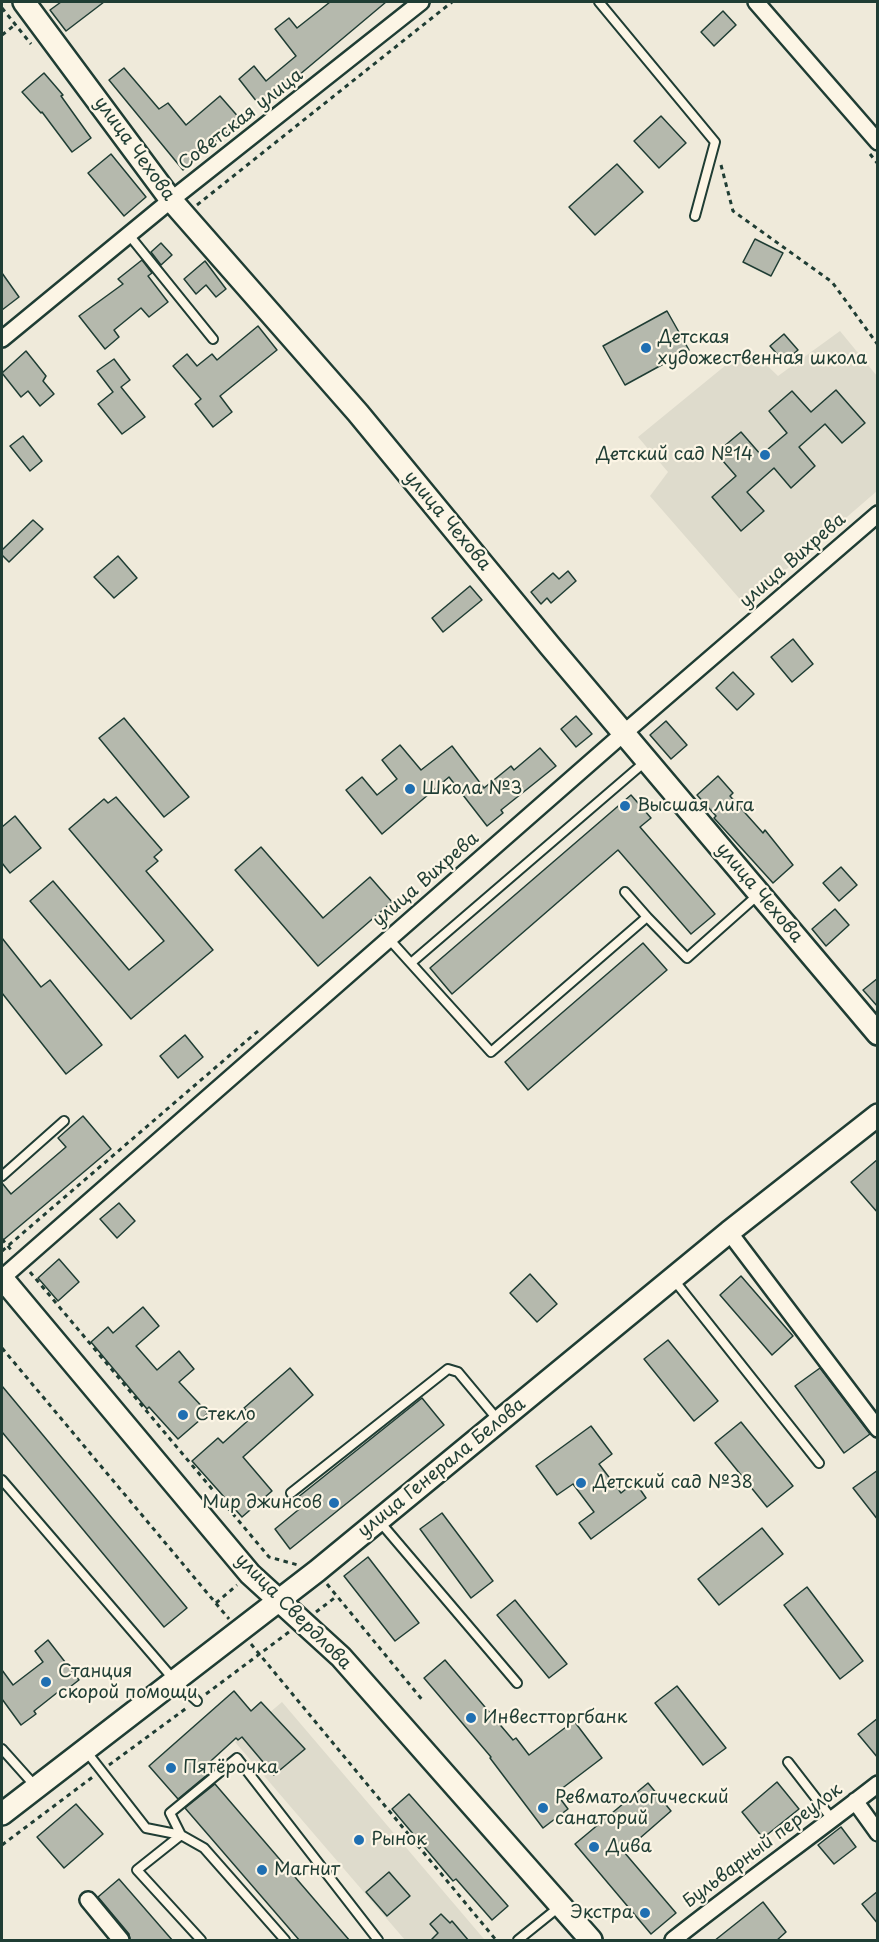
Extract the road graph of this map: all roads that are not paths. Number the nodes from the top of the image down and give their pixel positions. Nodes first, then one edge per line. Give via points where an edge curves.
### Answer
1 (24, 2) edge
2 (421, 2) edge
3 (599, 2) edge
4 (756, 2) edge
5 (878, 142) edge
6 (177, 208) junction
7 (695, 216) dead end
8 (129, 235) junction
9 (2, 339) edge
10 (213, 339) dead end
11 (878, 514) edge
12 (624, 733) junction
13 (647, 760) junction
14 (625, 892) dead end
15 (760, 893) junction
16 (648, 917) junction
17 (388, 939) junction
18 (411, 963) junction
19 (878, 1034) edge
20 (878, 1115) edge
21 (64, 1121) dead end
22 (2, 1176) edge
23 (729, 1232) junction
24 (2, 1278) edge
25 (673, 1279) junction
26 (499, 1422) junction
27 (878, 1429) edge
28 (819, 1463) dead end
29 (2, 1480) edge
30 (291, 1493) dead end
31 (379, 1521) junction
32 (278, 1601) junction
33 (175, 1681) junction
34 (517, 1683) dead end
35 (197, 1701) road end
36 (2, 1749) edge
37 (85, 1750) junction
38 (788, 1762) dead end
39 (878, 1784) edge
40 (37, 1788) junction
41 (855, 1801) junction
42 (2, 1814) edge
43 (832, 1819) junction
44 (878, 1833) edge
45 (181, 1835) junction
46 (88, 1900) dead end
47 (560, 1907) junction
48 (122, 1941) edge
49 (201, 1941) edge
50 (285, 1941) edge
51 (378, 1941) edge
52 (518, 1941) edge
53 (591, 1941) edge
54 (673, 1941) edge

1 - 6 street, улица Чехова
2 - 6 street, Советская улица
3 - 7 lane via 715,142
4 - 5 street
6 - 8 street, Советская улица
6 - 12 street, улица Чехова via 358,413
8 - 9 street, Советская улица
8 - 10 lane
11 - 12 street, улица Вихрева
12 - 13 street, улица Чехова
12 - 17 street, улица Вихрева
13 - 15 street, улица Чехова
13 - 18 lane
14 - 16 lane
15 - 16 lane via 687,958
15 - 19 street, улица Чехова
16 - 18 lane via 490,1052
17 - 18 lane
17 - 24 street, улица Вихрева
20 - 23 street, улица Генерала Белова
21 - 22 lane
23 - 25 street, улица Генерала Белова
23 - 27 street
24 - 32 street, улица Свердлова via 250,1574
25 - 26 street, улица Генерала Белова
25 - 28 lane
26 - 30 lane via 458,1372 448,1369
26 - 31 street, улица Генерала Белова
29 - 33 lane
31 - 32 street, улица Генерала Белова
31 - 34 lane
32 - 33 street, улица Генерала Белова
32 - 47 street, улица Свердлова via 341,1657
33 - 35 lane
33 - 37 street, улица Генерала Белова
36 - 40 lane
37 - 40 street, улица Генерала Белова
37 - 45 lane via 146,1828
38 - 43 lane
39 - 41 street, Бульварный переулок
40 - 42 street, улица Генерала Белова
41 - 43 street, Бульварный переулок
41 - 44 street
43 - 54 street, Бульварный переулок
45 - 49 lane via 137,1870
45 - 50 lane via 204,1848
45 - 51 lane via 170,1813 237,1758
46 - 48 street
47 - 52 lane
47 - 53 street, улица Свердлова

